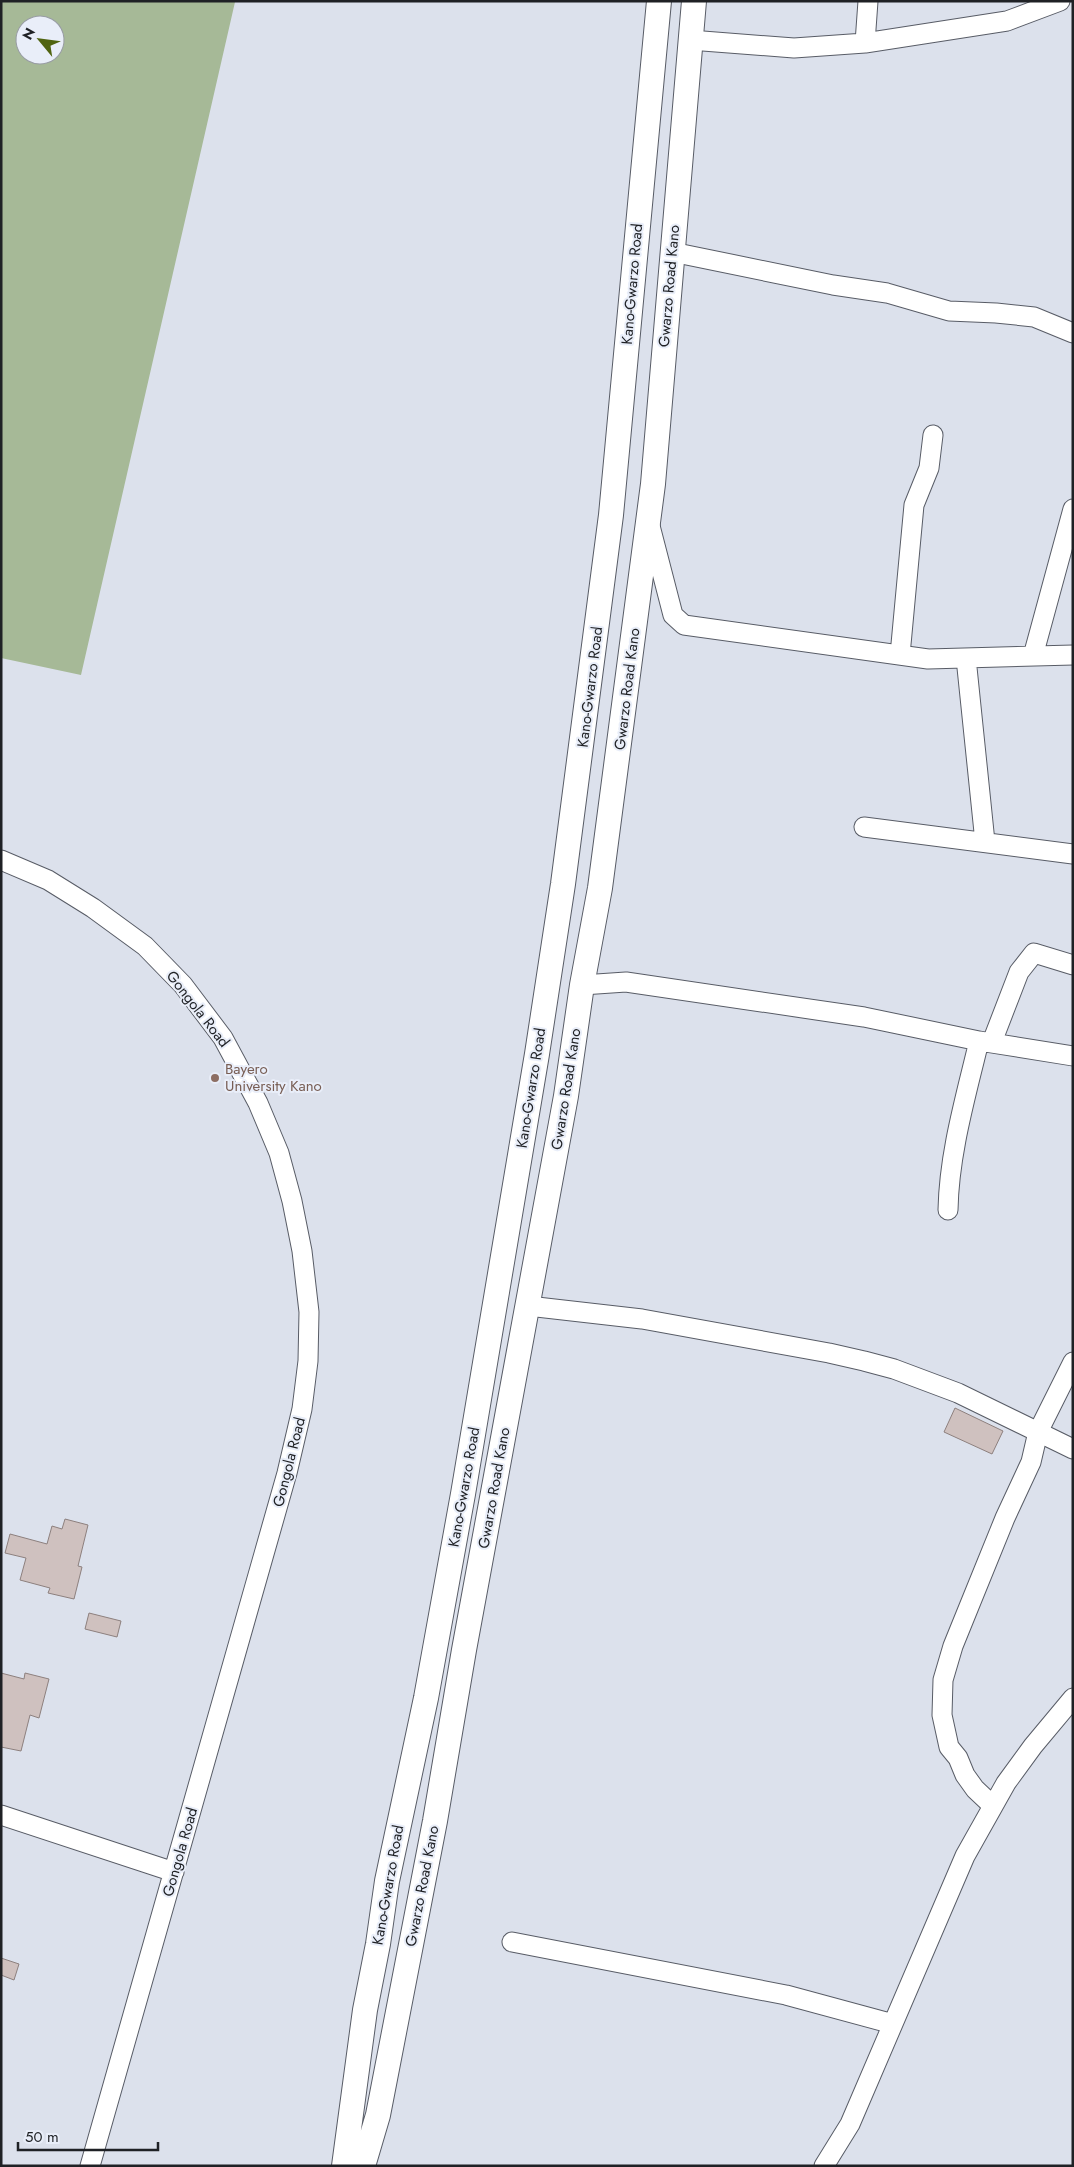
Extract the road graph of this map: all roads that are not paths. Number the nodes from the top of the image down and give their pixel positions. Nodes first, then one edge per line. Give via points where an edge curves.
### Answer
1 (659, 1) edge
2 (694, 1) edge
3 (868, 1) edge
4 (1060, 1) edge
5 (690, 40) junction
6 (865, 44) junction
7 (672, 252) junction
8 (1073, 333) edge
9 (933, 435) dead end
10 (1073, 509) edge
11 (649, 522) junction
12 (900, 655) junction
13 (1073, 655) edge
14 (1033, 656) junction
15 (966, 658) junction
16 (864, 827) dead end
17 (985, 842) junction
18 (1073, 854) edge
19 (1, 860) edge
20 (1073, 964) edge
21 (582, 985) junction
22 (986, 1041) junction
23 (1073, 1056) edge
24 (948, 1210) dead end
25 (528, 1306) junction
26 (1073, 1362) edge
27 (1038, 1432) junction
28 (1073, 1449) edge
29 (1073, 1698) edge
30 (993, 1806) junction
31 (1, 1816) edge
32 (174, 1872) junction
33 (512, 1942) dead end
34 (893, 2024) junction
35 (90, 2166) edge
36 (344, 2166) edge
37 (363, 2166) edge
38 (824, 2166) edge

1 - 36 main road, Kano-Gwarzo Road via 611,515 563,884 463,1494 365,2010
2 - 5 main road, Gwarzo Road Kano
3 - 6 street
4 - 6 street via 1007,21
5 - 6 street via 794,48
5 - 7 main road, Gwarzo Road Kano
7 - 8 street via 888,294 949,311 1034,317
7 - 11 main road, Gwarzo Road Kano
9 - 12 street via 929,468 914,505
10 - 14 street
11 - 12 street via 672,615 684,625
11 - 21 main road, Gwarzo Road Kano via 600,888
12 - 15 street
13 - 14 street
14 - 15 street
15 - 17 street
16 - 17 street
17 - 18 street
19 - 32 street, Gongola Road via 48,880 108,919 145,946 183,985 223,1038 258,1103 279,1153 302,1251 309,1312 302,1410 272,1532
20 - 22 street via 1034,953 1019,972
21 - 22 street via 626,982 864,1017
21 - 25 main road, Gwarzo Road Kano via 566,1096
22 - 23 street
22 - 24 street via 961,1113
25 - 27 street via 642,1319 864,1361 958,1394
25 - 37 main road, Gwarzo Road Kano via 435,1821 378,2115
26 - 27 street
27 - 28 street
27 - 30 street via 1031,1462 1005,1518 943,1680 942,1715 948,1747 975,1789
29 - 30 street via 1033,1746
30 - 34 street via 965,1856
31 - 32 street
32 - 35 street, Gongola Road
33 - 34 street via 786,1995
34 - 38 street via 850,2124

